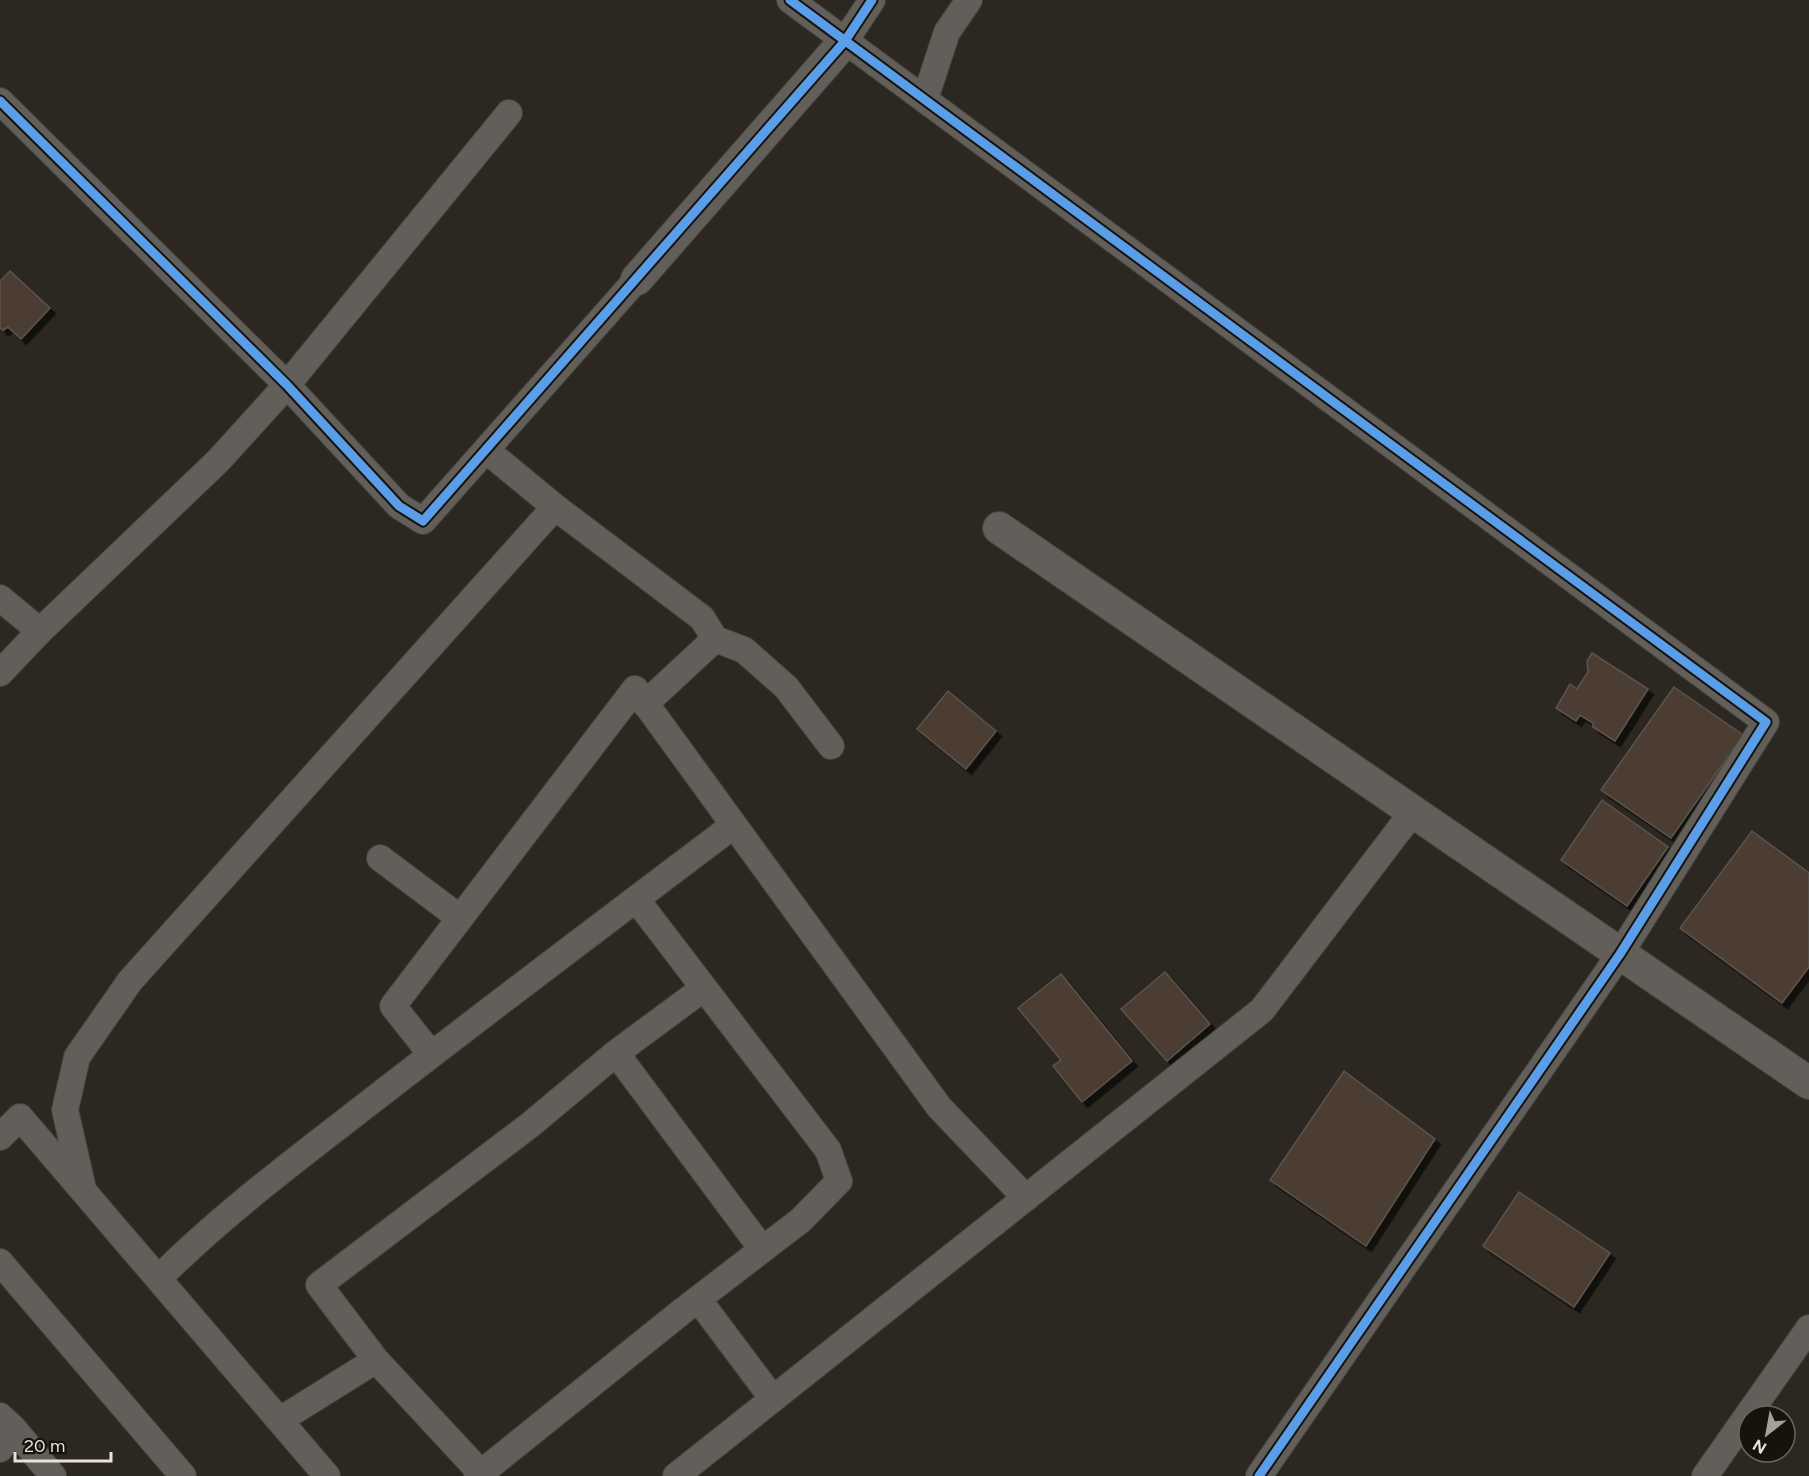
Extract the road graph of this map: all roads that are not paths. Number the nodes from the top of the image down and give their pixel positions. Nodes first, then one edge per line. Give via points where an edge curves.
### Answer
1 (790, 0) edge
2 (872, 0) edge
3 (969, 0) edge
4 (845, 41) junction
5 (925, 99) junction
6 (0, 101) edge
7 (509, 112) dead end
8 (638, 279) joint
9 (287, 384) junction
10 (486, 450) junction
11 (555, 507) junction
12 (999, 528) dead end
13 (0, 598) edge
14 (40, 631) junction
15 (716, 639) junction
16 (0, 673) edge
17 (645, 704) junction
18 (831, 746) dead end
19 (1412, 813) junction
20 (734, 825) junction
21 (380, 858) dead end
22 (636, 899) junction
23 (460, 918) junction
24 (1620, 954) junction
25 (704, 988) junction
26 (616, 1053) junction
27 (431, 1054) junction
28 (1809, 1083) edge
29 (0, 1137) edge
30 (83, 1189) junction
31 (1026, 1198) junction
32 (762, 1249) junction
33 (3, 1274) edge
34 (159, 1278) junction
35 (698, 1299) junction
36 (1809, 1328) edge
37 (376, 1360) junction
38 (773, 1399) junction
39 (280, 1420) junction
40 (4, 1432) edge
41 (479, 1474) edge
42 (53, 1476) edge
43 (183, 1476) edge
44 (327, 1476) edge
45 (676, 1476) edge
46 (1259, 1476) edge
47 (1705, 1476) edge

1 - 4 street
2 - 4 street
3 - 5 street via 947,32
4 - 5 street
4 - 8 street
5 - 24 street via 1766,722
6 - 9 street
7 - 9 street
8 - 10 street
9 - 10 street via 399,506 423,521
9 - 14 street via 218,461
10 - 11 street
11 - 15 street via 702,618
11 - 30 street via 130,981 76,1057 65,1110
12 - 19 street
13 - 14 street
14 - 16 street
15 - 17 street
15 - 18 street via 744,650 786,687
17 - 20 street
17 - 23 street via 635,689
19 - 24 street
19 - 31 street via 1262,1010
20 - 22 street
20 - 31 street via 939,1107
21 - 23 street
22 - 25 street
22 - 27 street
23 - 27 street via 393,1006
24 - 28 street
24 - 46 street
25 - 26 street
25 - 32 street via 828,1150 839,1181 801,1220
26 - 32 street
26 - 37 street via 530,1125 319,1285
27 - 34 street via 202,1235
29 - 30 street via 20,1118
30 - 34 street
31 - 38 street
32 - 35 street
33 - 43 street
34 - 39 street
35 - 38 street
35 - 41 street
36 - 47 street
37 - 39 street
37 - 41 street
38 - 45 street
39 - 44 street
40 - 42 street

